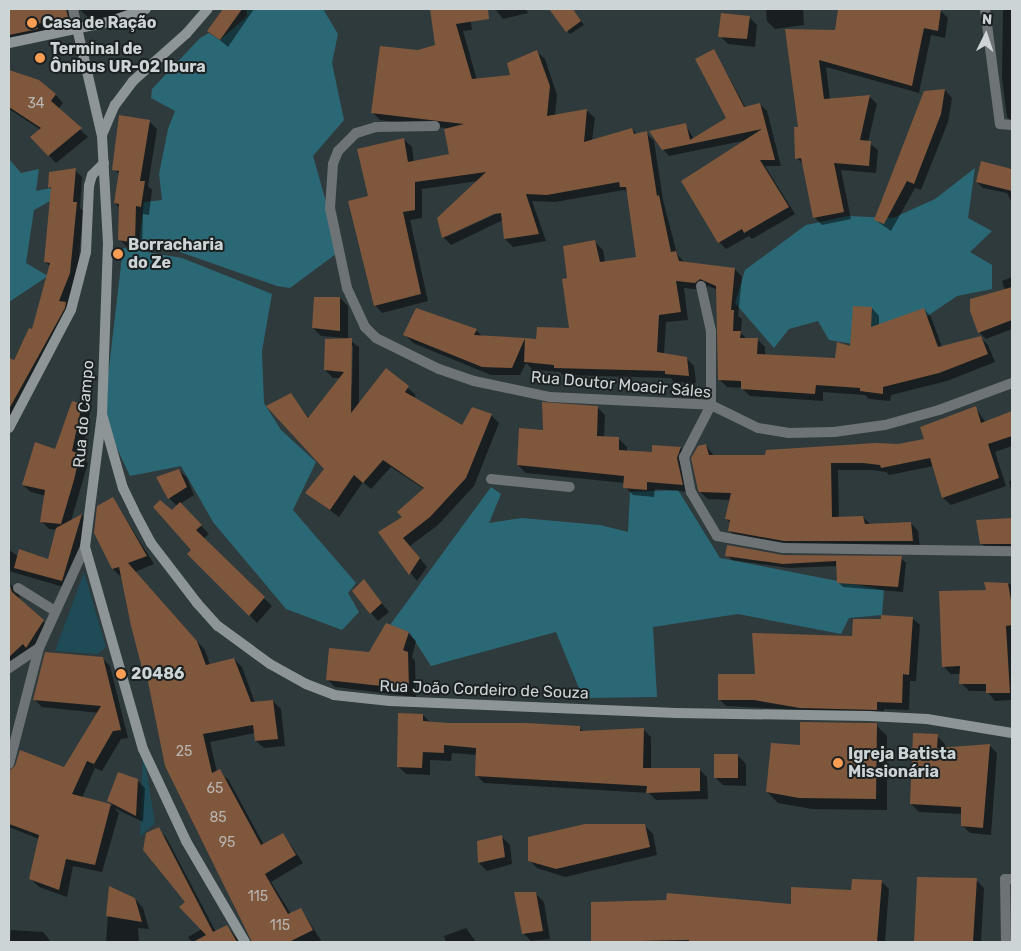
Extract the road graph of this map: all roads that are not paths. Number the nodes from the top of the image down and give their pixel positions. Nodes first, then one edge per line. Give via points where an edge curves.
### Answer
1 (73, 9) edge
2 (146, 9) edge
3 (208, 9) edge
4 (985, 9) edge
5 (77, 28) junction
6 (9, 43) edge
7 (1012, 125) edge
8 (435, 126) dead end
9 (102, 136) junction
10 (104, 162) junction
11 (701, 286) dead end
12 (1012, 383) edge
13 (711, 405) junction
14 (102, 414) junction
15 (9, 428) edge
16 (491, 479) dead end
17 (570, 488) dead end
18 (85, 547) junction
19 (1012, 550) edge
20 (18, 588) dead end
21 (55, 611) junction
22 (39, 648) junction
23 (9, 668) edge
24 (1012, 733) edge
25 (9, 764) edge
26 (1009, 879) edge
27 (245, 942) edge
28 (1006, 942) edge

1 - 5 street
2 - 5 main road
3 - 9 main road via 186,34 128,86 112,111
4 - 7 street via 1000,124
5 - 6 main road
5 - 9 main road, Rua do Campo
8 - 13 street, Rua Doutor Moacir Sáles via 367,129 342,145 333,164 330,208 339,258 354,306 376,338 439,369 530,394
9 - 10 main road, Rua do Campo
10 - 14 main road, Rua do Campo via 108,288
10 - 15 main road via 92,175 89,186 86,252 71,310
11 - 13 street via 711,331
12 - 13 street, Rua Doutor Moacir Sáles via 930,413 885,425 834,432 788,433 758,428
13 - 19 street via 684,457 691,492 717,536 783,548
14 - 18 main road, Rua do Campo
14 - 24 main road, Rua João Cordeiro de Souza via 123,488 134,511 151,543 196,603 218,626 270,664 334,695 469,705 935,720
16 - 17 street
18 - 21 street, Rua do Campo
18 - 27 main road via 147,757 186,841
20 - 21 street
21 - 22 street, Rua do Campo
22 - 23 street
22 - 25 street, Rua do Campo
26 - 28 street

